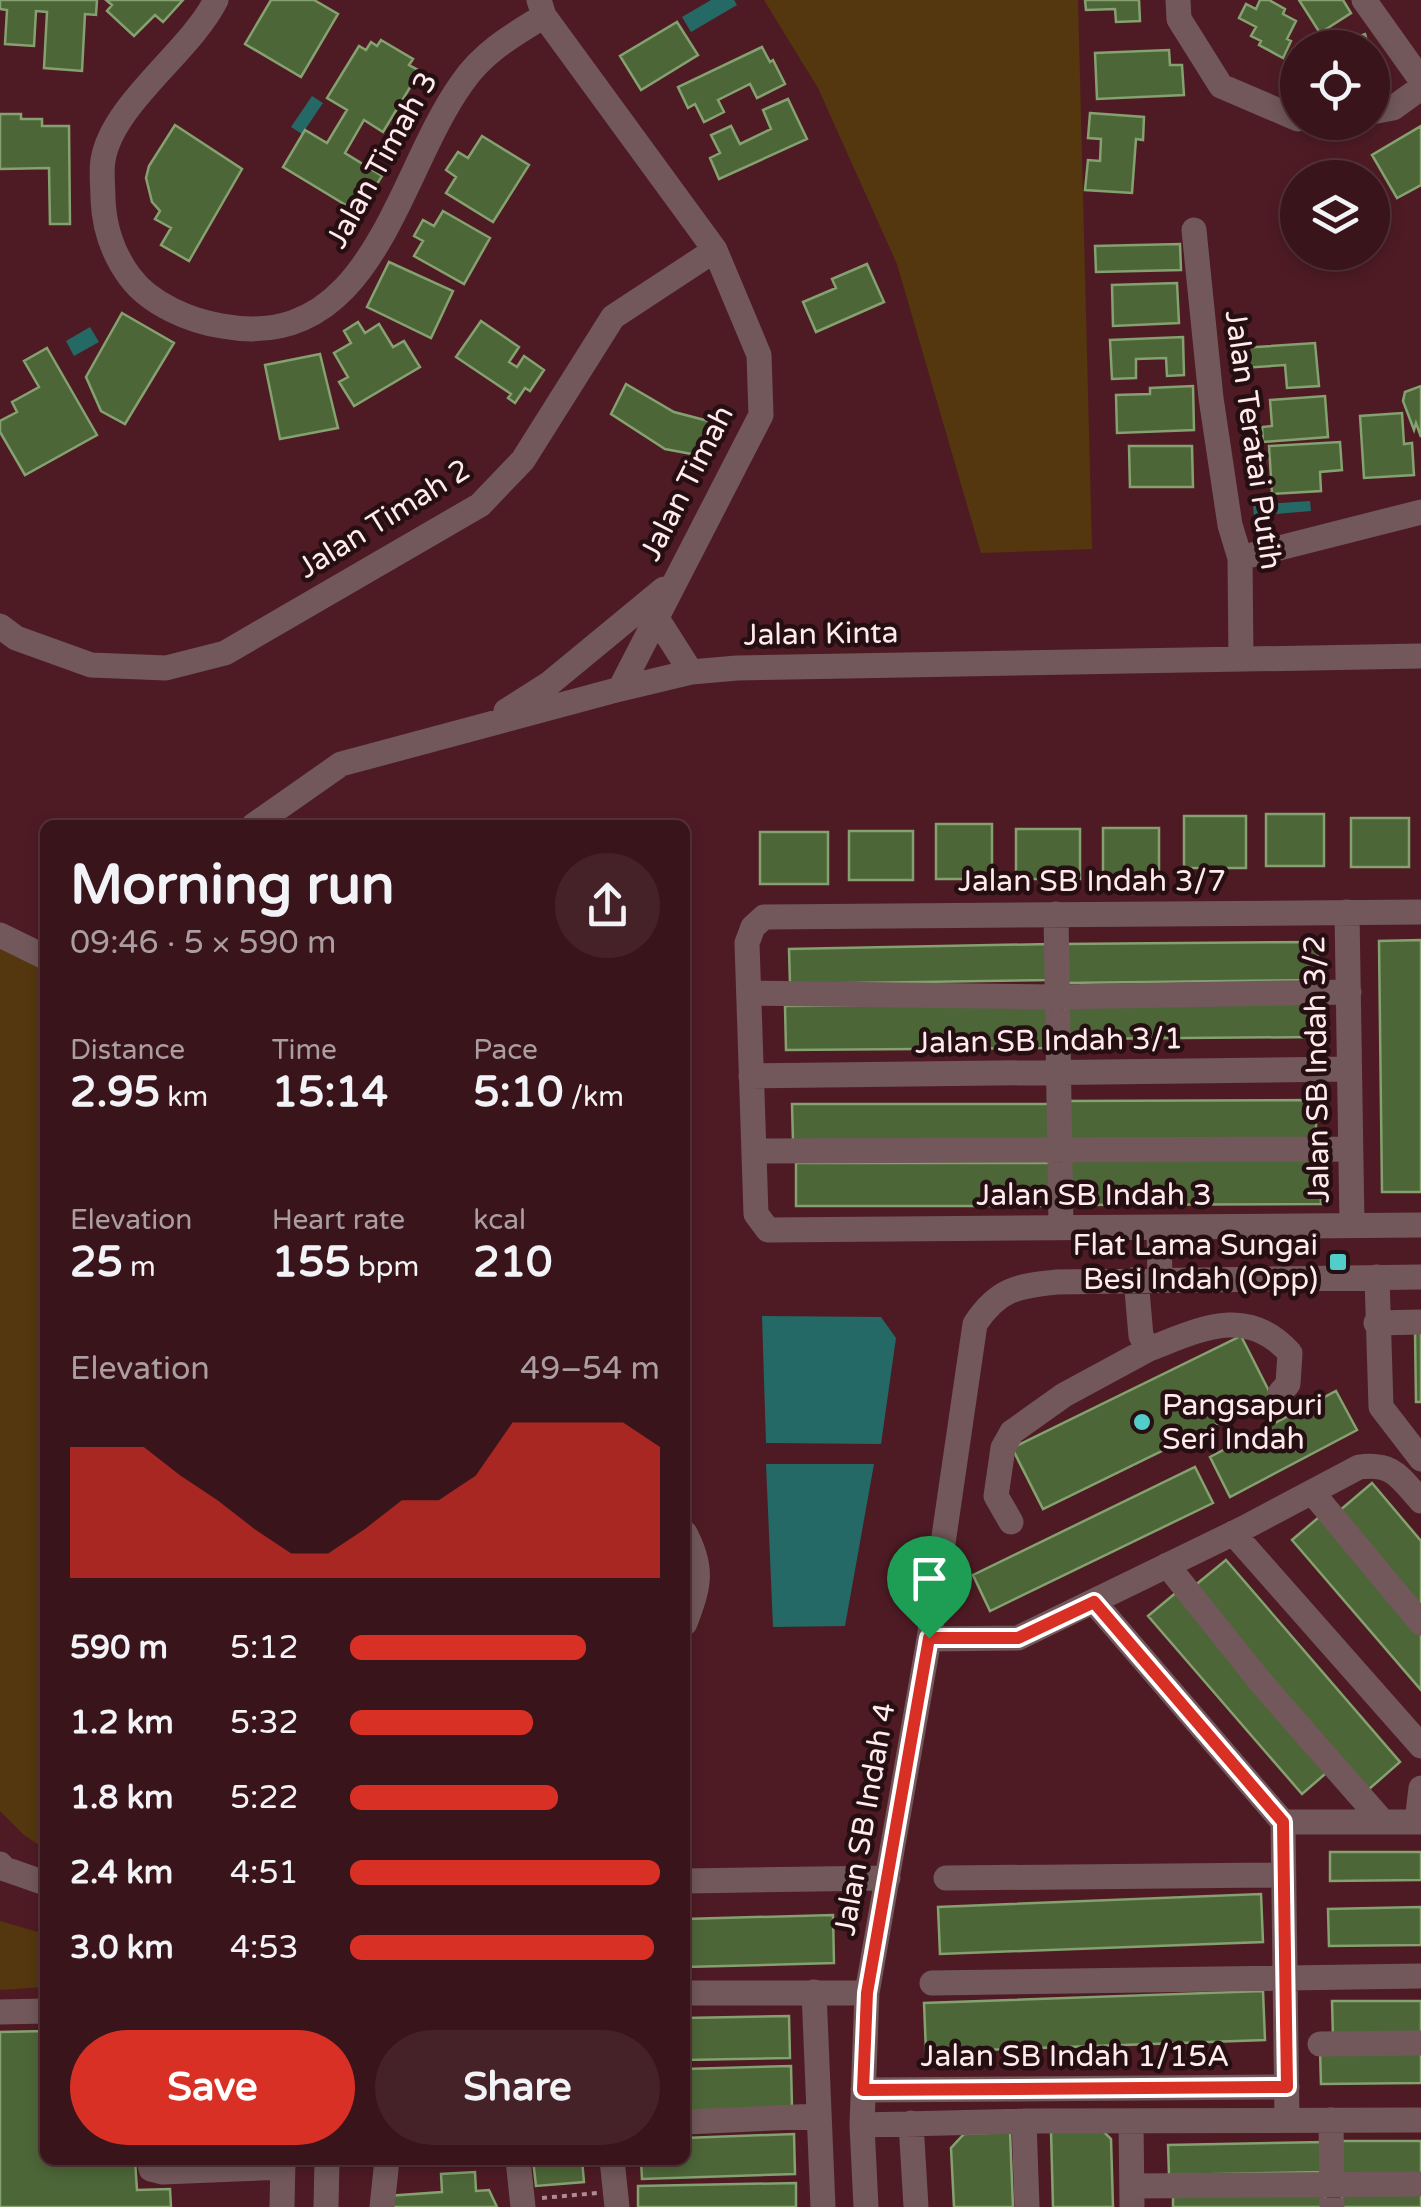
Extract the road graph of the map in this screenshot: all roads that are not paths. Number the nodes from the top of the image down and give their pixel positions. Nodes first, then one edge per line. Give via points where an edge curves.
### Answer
1 (216, 0) edge
2 (1178, 0) edge
3 (1364, 0) edge
4 (542, 8) edge
5 (1421, 84) edge
6 (1390, 109) edge
7 (1280, 111) edge
8 (1194, 230) dead end
9 (716, 250) junction
10 (1421, 512) edge
11 (1240, 558) junction
12 (675, 579) junction
13 (656, 617) junction
14 (0, 626) edge
15 (1421, 656) edge
16 (1241, 659) junction
17 (690, 672) junction
18 (620, 689) junction
19 (487, 722) junction
20 (261, 820) edge
21 (1347, 912) junction
22 (1421, 912) edge
23 (1056, 914) junction
24 (0, 936) edge
25 (40, 956) edge
26 (1349, 992) junction
27 (748, 993) junction
28 (1056, 997) junction
29 (1348, 1069) junction
30 (1057, 1075) junction
31 (751, 1076) junction
32 (1350, 1149) junction
33 (1059, 1150) junction
34 (754, 1152) junction
35 (1352, 1224) junction
36 (1421, 1225) edge
37 (1060, 1227) junction
38 (1159, 1229) junction
39 (1421, 1277) edge
40 (1377, 1278) junction
41 (1148, 1280) junction
42 (1421, 1322) edge
43 (1376, 1323) junction
44 (1149, 1349) junction
45 (1280, 1394) dead end
46 (1410, 1434) edge
47 (1421, 1459) edge
48 (1312, 1492) junction
49 (1421, 1501) edge
50 (1011, 1522) dead end
51 (1233, 1533) junction
52 (690, 1548) edge
53 (1167, 1566) junction
54 (1094, 1602) junction
55 (690, 1610) edge
56 (1421, 1623) edge
57 (929, 1638) junction
58 (1420, 1741) edge
59 (1421, 1788) edge
60 (1283, 1822) junction
61 (1384, 1822) junction
62 (1419, 1822) edge
63 (0, 1864) edge
64 (1283, 1874) junction
65 (888, 1878) junction
66 (946, 1878) dead end
67 (40, 1881) edge
68 (690, 1882) edge
69 (1421, 1976) edge
70 (1284, 1977) junction
71 (932, 1983) dead end
72 (814, 1992) junction
73 (690, 1993) edge
74 (867, 1993) junction
75 (40, 2010) edge
76 (0, 2012) edge
77 (1421, 2043) edge
78 (1320, 2044) dead end
79 (1287, 2087) junction
80 (863, 2090) junction
81 (819, 2116) junction
82 (1286, 2120) junction
83 (1331, 2120) junction
84 (1421, 2120) edge
85 (1024, 2121) junction
86 (1131, 2121) junction
87 (690, 2122) edge
88 (911, 2123) junction
89 (862, 2125) junction
90 (327, 2165) edge
91 (387, 2165) edge
92 (518, 2165) edge
93 (613, 2165) edge
94 (156, 2166) edge
95 (283, 2168) edge
96 (1421, 2184) edge
97 (1332, 2195) edge
98 (1132, 2197) edge
99 (617, 2199) edge
100 (522, 2203) edge
101 (282, 2207) edge
102 (326, 2207) edge
103 (382, 2207) edge
104 (823, 2207) edge
105 (866, 2207) edge
106 (916, 2207) edge
107 (1027, 2207) edge

1 - 4 street, Jalan Timah 3 via 121,119 103,159 103,204 108,235 130,277 156,300 200,322 242,330 291,326 347,288 389,224 463,80
2 - 7 street via 1179,19 1220,86
3 - 5 street
4 - 9 street, Jalan Timah
5 - 6 street
8 - 11 street, Jalan Teratai Putih via 1211,398
9 - 12 street, Jalan Timah via 759,355 761,415
9 - 14 street, Jalan Timah 2 via 613,318 523,460 480,505 225,654 166,668 91,665
10 - 11 street
11 - 16 street, Jalan Teratai Putih
12 - 13 street, Jalan Timah
12 - 19 street via 550,683
13 - 17 street
13 - 18 street, Jalan Timah
15 - 16 street, Jalan Kinta
16 - 17 street, Jalan Kinta
17 - 18 street, Jalan Kinta
18 - 19 street, Jalan Kinta
19 - 20 street, Jalan Kinta via 342,764
21 - 22 street, Jalan SB Indah 3/7
21 - 23 street, Jalan SB Indah 3/7
21 - 26 street, Jalan SB Indah 3/2
23 - 27 street, Jalan SB Indah 3/7 via 764,917 747,943
23 - 28 street
24 - 25 street
26 - 28 street
26 - 29 street, Jalan SB Indah 3/2
27 - 28 street
27 - 31 street
28 - 30 street
29 - 30 street, Jalan SB Indah 3/1
29 - 32 street, Jalan SB Indah 3/2
30 - 31 street, Jalan SB Indah 3/1
30 - 33 street
31 - 34 street
32 - 33 street
32 - 35 street, Jalan SB Indah 3/2
33 - 34 street
33 - 37 street
34 - 37 street, Jalan SB Indah 3 via 756,1214 768,1230
35 - 36 street, Jalan SB Indah 3
35 - 38 street, Jalan SB Indah 3
37 - 38 street, Jalan SB Indah 3
38 - 41 street
39 - 40 street, Jalan SB Indah 4
40 - 41 street, Jalan SB Indah 4
40 - 43 street
41 - 44 street via 1141,1336
41 - 57 street, Jalan SB Indah 4 via 1026,1285 987,1305 974,1324
42 - 43 street
43 - 46 street via 1381,1407
44 - 45 street via 1205,1328 1257,1327 1290,1353 1288,1384
44 - 50 street via 1012,1432 996,1496
46 - 47 street
48 - 49 street via 1359,1466 1378,1464 1395,1472
48 - 51 street
48 - 56 street
51 - 53 street
51 - 58 street
52 - 55 street via 699,1574
53 - 54 street
53 - 61 street
54 - 57 street via 1018,1638
54 - 60 street
57 - 65 street, Jalan SB Indah 4
59 - 62 street
60 - 61 street
60 - 64 street
61 - 62 street
63 - 67 street
64 - 66 street
64 - 70 street
65 - 68 street
65 - 74 street, Jalan SB Indah 4
69 - 70 street
70 - 71 street
70 - 79 street
72 - 73 street
72 - 74 street
72 - 81 street
74 - 80 street, Jalan SB Indah 4
75 - 76 street
77 - 78 street
79 - 80 street, Jalan SB Indah 1/15A
79 - 82 street
80 - 89 street, Jalan SB Indah 4
81 - 87 street
81 - 104 street
82 - 83 street
82 - 86 street
83 - 84 street
83 - 97 street
85 - 86 street
85 - 88 street
85 - 107 street
86 - 98 street
88 - 89 street
88 - 106 street
89 - 105 street, Jalan SB Indah 4
90 - 102 street
91 - 103 street
92 - 100 street
93 - 99 street
94 - 95 street
95 - 101 street
96 - 97 street
97 - 98 street

